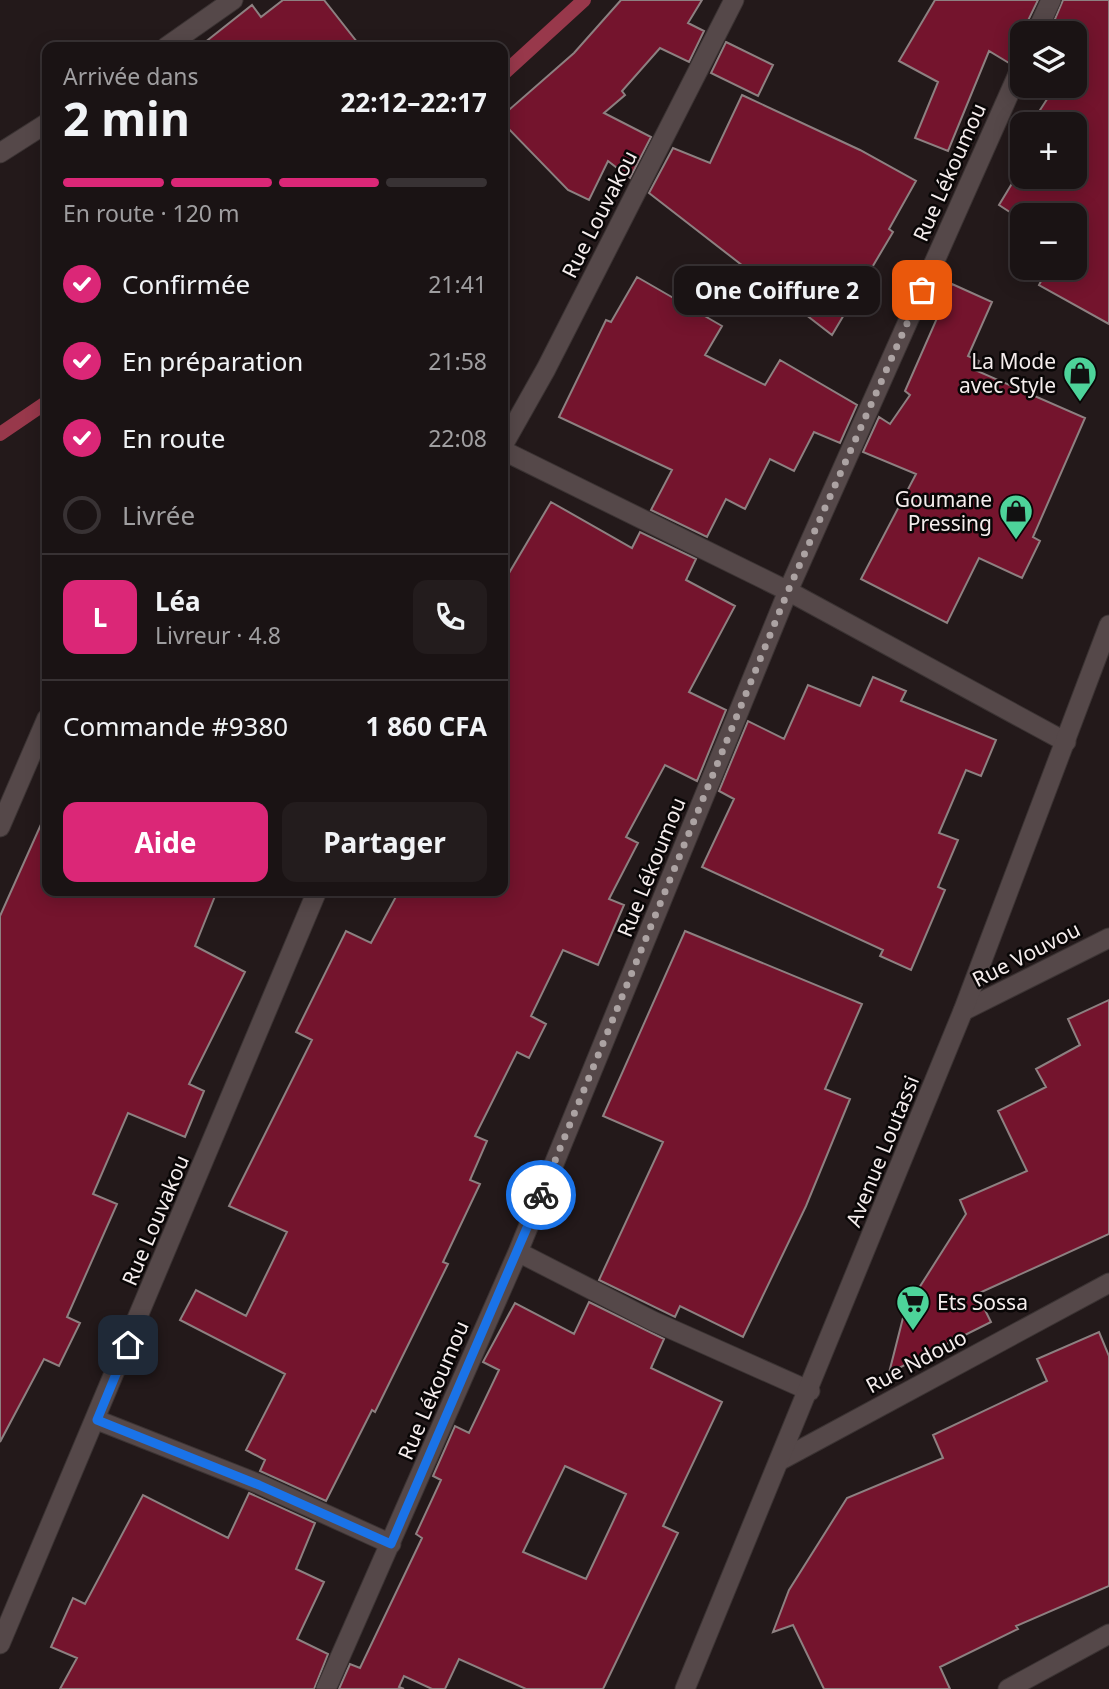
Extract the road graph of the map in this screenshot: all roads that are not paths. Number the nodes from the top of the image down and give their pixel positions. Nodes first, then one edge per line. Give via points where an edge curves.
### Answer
1 (233, 0) edge
2 (734, 0) edge
3 (1051, 0) edge
4 (1041, 21) edge
5 (173, 42) edge
6 (1010, 92) edge
7 (42, 126) edge
8 (0, 153) edge
9 (508, 438) edge
10 (508, 452) edge
11 (788, 591) junction
12 (1109, 625) edge
13 (42, 730) edge
14 (1066, 742) junction
15 (0, 827) edge
16 (315, 896) edge
17 (1109, 938) edge
18 (963, 1012) junction
19 (518, 1252) junction
20 (1109, 1283) edge
21 (810, 1391) junction
22 (97, 1420) junction
23 (781, 1460) junction
24 (391, 1544) junction
25 (1109, 1634) edge
26 (0, 1644) edge
27 (326, 1689) edge
28 (685, 1689) edge
29 (1008, 1689) edge

1 - 5 street
2 - 9 street, Rue Louvakou
3 - 4 street
6 - 11 street, Rue Lékoumou
7 - 8 street
10 - 11 street
11 - 14 street
11 - 19 street, Rue Lékoumou
12 - 14 street, Avenue Loutassi
13 - 15 street
14 - 18 street, Avenue Loutassi
16 - 22 street, Rue Louvakou
17 - 18 street, Rue Vouvou
18 - 21 street, Avenue Loutassi
19 - 21 street via 653,1321
19 - 24 street, Rue Lékoumou
20 - 23 street, Rue Ndouo
21 - 23 street, Avenue Loutassi
22 - 24 street
22 - 26 street, Rue Louvakou
23 - 28 street, Avenue Loutassi
24 - 27 street, Rue Lékoumou
25 - 29 street

